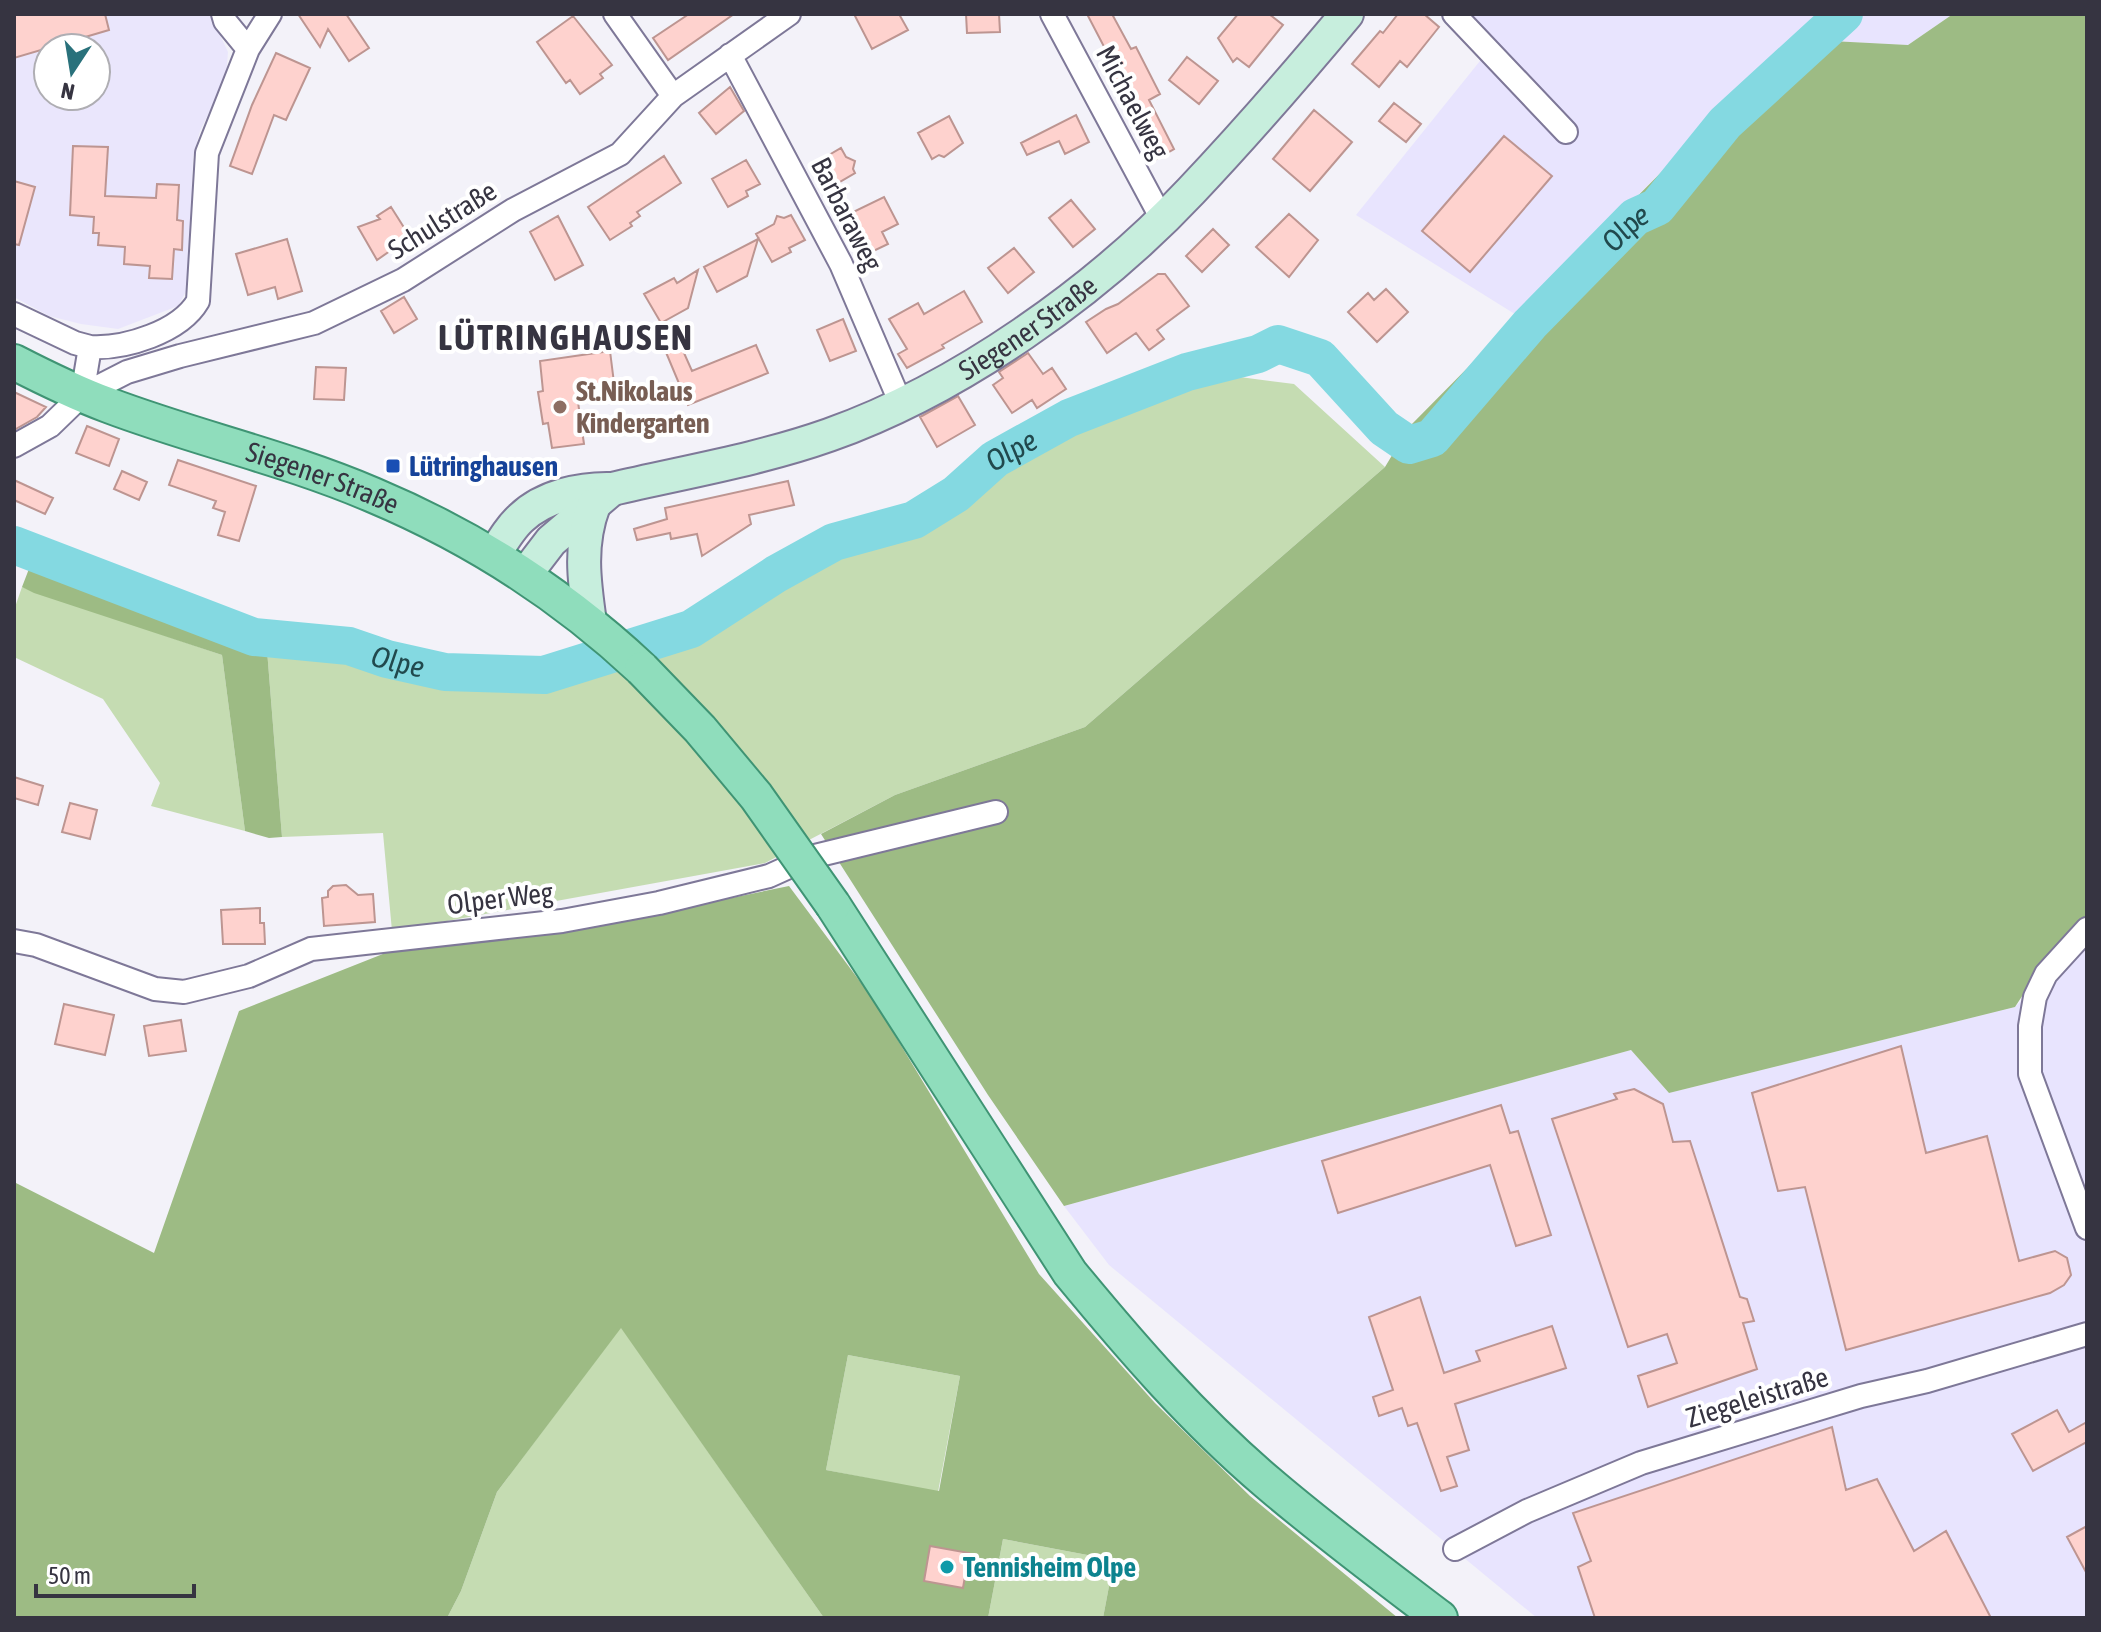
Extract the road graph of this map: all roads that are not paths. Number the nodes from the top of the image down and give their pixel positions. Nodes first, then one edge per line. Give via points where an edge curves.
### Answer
1 (223, 14) edge
2 (270, 14) edge
3 (615, 14) edge
4 (788, 14) edge
5 (1052, 14) edge
6 (1347, 14) edge
7 (1454, 14) edge
8 (248, 49) junction
9 (730, 55) junction
10 (673, 96) junction
11 (1566, 132) dead end
12 (1162, 219) junction
13 (14, 314) edge
14 (90, 347) junction
15 (14, 362) edge
16 (82, 395) junction
17 (901, 404) junction
18 (14, 446) edge
19 (603, 497) junction
20 (494, 555) junction
21 (525, 575) junction
22 (590, 622) junction
23 (996, 812) dead end
24 (2087, 929) edge
25 (14, 941) edge
26 (2087, 1228) edge
27 (2087, 1334) edge
28 (1455, 1549) dead end
29 (1440, 1618) edge

1 - 8 street
2 - 8 street
3 - 10 street
4 - 9 street, Schulstraße
5 - 12 street, Michaelweg
6 - 12 street, Siegener Straße
7 - 11 street
8 - 14 street via 207,153 198,301 179,324 109,348
9 - 10 street, Schulstraße
9 - 17 street, Barbaraweg via 841,264
10 - 16 street, Schulstraße via 620,154 513,210 403,280 314,323 127,372
12 - 17 street, Siegener Straße via 1012,342
13 - 14 street
14 - 16 street
15 - 16 main road, Siegener Straße
16 - 18 street, Schulstraße via 50,426
16 - 20 main road, Siegener Straße via 373,494
17 - 19 street, Siegener Straße via 766,454
19 - 20 street, Siegener Straße via 596,489 541,503 520,518
19 - 21 street, Siegener Straße via 551,541
19 - 22 street via 585,528 583,579
20 - 21 main road
21 - 22 main road
22 - 29 main road, bridge via 700,729 756,796 833,905 1070,1273 1169,1388 1266,1481
23 - 25 street, Olper Weg via 811,857 769,876 659,903 562,921 311,949 249,976 184,992 155,989
24 - 26 street via 2046,974 2030,1026 2030,1074
27 - 28 street, Ziegeleistraße via 1641,1463 1527,1511

